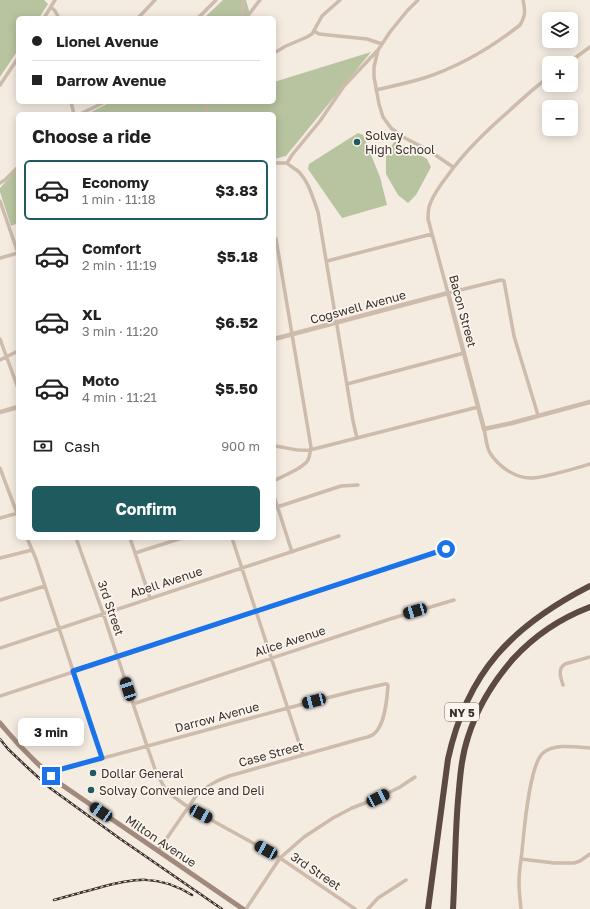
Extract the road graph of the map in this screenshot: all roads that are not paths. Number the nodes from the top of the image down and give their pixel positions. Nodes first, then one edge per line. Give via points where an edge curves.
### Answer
1 (55, 0) edge
2 (155, 0) edge
3 (216, 0) edge
4 (244, 0) edge
5 (260, 0) edge
6 (340, 0) edge
7 (418, 0) edge
8 (523, 0) edge
9 (51, 8) junction
10 (45, 16) edge
11 (58, 16) edge
12 (140, 16) edge
13 (200, 16) edge
14 (241, 16) edge
15 (248, 16) edge
16 (314, 31) junction
17 (382, 44) junction
18 (590, 47) edge
19 (378, 50) junction
20 (276, 52) edge
21 (578, 56) edge
22 (16, 61) edge
23 (542, 83) edge
24 (0, 85) edge
25 (376, 90) junction
26 (101, 104) edge
27 (84, 112) edge
28 (276, 163) edge
29 (287, 163) junction
30 (454, 167) junction
31 (16, 169) edge
32 (0, 183) edge
33 (0, 201) edge
34 (432, 234) junction
35 (276, 239) dead end
36 (16, 247) edge
37 (16, 254) edge
38 (0, 258) edge
39 (327, 261) junction
40 (448, 293) junction
41 (337, 322) junction
42 (292, 335) junction
43 (0, 339) edge
44 (276, 339) edge
45 (16, 352) edge
46 (464, 353) junction
47 (7, 356) junction
48 (0, 360) edge
49 (16, 382) edge
50 (347, 384) junction
51 (590, 402) edge
52 (478, 407) junction
53 (16, 408) edge
54 (0, 412) edge
55 (538, 415) junction
56 (484, 429) junction
57 (358, 438) junction
58 (276, 446) edge
59 (310, 450) junction
60 (590, 464) edge
61 (0, 468) edge
62 (276, 480) edge
63 (358, 485) dead end
64 (276, 507) edge
65 (16, 509) edge
66 (16, 514) edge
67 (0, 518) edge
68 (339, 536) dead end
69 (28, 540) edge
70 (77, 540) edge
71 (131, 540) edge
72 (176, 540) edge
73 (233, 540) edge
74 (446, 549) dead end
75 (32, 550) junction
76 (292, 552) junction
77 (135, 553) junction
78 (0, 558) edge
79 (242, 568) junction
80 (45, 586) junction
81 (590, 586) edge
82 (150, 598) junction
83 (0, 600) edge
84 (454, 600) dead end
85 (590, 607) edge
86 (256, 611) junction
87 (103, 614) junction
88 (59, 628) junction
89 (0, 648) edge
90 (117, 657) junction
91 (590, 657) edge
92 (271, 658) junction
93 (73, 671) junction
94 (563, 686) dead end
95 (388, 688) joint
96 (0, 696) edge
97 (133, 704) junction
98 (288, 708) junction
99 (0, 723) edge
100 (147, 746) junction
101 (590, 748) edge
102 (303, 755) junction
103 (102, 758) junction
104 (51, 776) junction
105 (415, 777) dead end
106 (188, 807) junction
107 (158, 851) junction
108 (590, 854) edge
109 (280, 858) junction
110 (521, 859) junction
111 (406, 880) dead end
112 (245, 909) edge
113 (355, 909) edge
114 (368, 909) edge
115 (428, 909) edge
116 (453, 909) edge
117 (521, 909) edge

1 - 9 street
2 - 12 street
3 - 13 street
4 - 14 street
5 - 15 street
6 - 16 street via 322,16
7 - 17 street
8 - 25 street via 525,13 520,25 487,48 424,78
9 - 10 street
9 - 11 street
16 - 17 street
16 - 20 street
17 - 19 street
18 - 21 street
19 - 25 street via 374,67
19 - 29 street via 344,86
22 - 24 street
23 - 30 street, Bacon Street via 480,138
25 - 30 street via 381,113 391,128
26 - 27 street
28 - 29 street
29 - 39 street via 298,172 311,190
30 - 34 street, Bacon Street via 430,204 428,219
31 - 32 street
33 - 36 street
34 - 39 street
34 - 40 street, Bacon Street
35 - 42 street
37 - 38 street
39 - 41 street
40 - 41 street, Cogswell Avenue
40 - 46 street, Bacon Street
40 - 55 street via 504,281 514,336
41 - 42 street, Cogswell Avenue
41 - 50 street
42 - 44 street, Cogswell Avenue
42 - 59 street
43 - 47 street
45 - 47 street
46 - 50 street
46 - 52 street, Bacon Street
47 - 48 street
47 - 49 street
50 - 57 street
51 - 55 street
52 - 56 street, Bacon Street
52 - 57 street
53 - 54 street
55 - 56 street
56 - 60 street via 490,453 505,469 526,478 559,473
57 - 59 street
58 - 59 street
59 - 62 street via 307,462 303,466
61 - 65 street
63 - 64 street via 341,486
64 - 76 street
66 - 67 street
68 - 76 street, Abell Avenue
69 - 75 street
70 - 87 street, 3rd Street
71 - 77 street
72 - 77 street
73 - 79 street
74 - 86 street
75 - 78 street
75 - 80 street
76 - 79 street, Abell Avenue
77 - 82 street
79 - 82 street, Abell Avenue
79 - 86 street
80 - 83 street
80 - 88 street
81 - 115 highway, NY 5 via 558,603 516,634 493,659 465,703 448,759
82 - 87 street, Abell Avenue
84 - 92 street, Alice Avenue
85 - 116 highway, NY 5 via 555,624 521,651 495,681 475,716 461,770
86 - 90 street
86 - 92 street
87 - 88 street, Abell Avenue
87 - 90 street, 3rd Street
88 - 89 street, Abell Avenue
88 - 93 street
90 - 93 street
90 - 97 street, 3rd Street
91 - 94 street via 565,664 560,668
92 - 97 street, Alice Avenue
92 - 98 street
93 - 96 street
93 - 103 street
95 - 98 street, Darrow Avenue via 385,684
95 - 102 street, Case Street via 383,718 375,733
97 - 100 street, 3rd Street
98 - 100 street, Darrow Avenue
98 - 102 street
99 - 104 main road, Milton Avenue via 17,744
100 - 103 street, Darrow Avenue
100 - 106 street, 3rd Street via 163,785 170,794
101 - 110 street via 556,748 539,758 530,790
102 - 106 street, Case Street via 214,781 204,788
103 - 104 street, Darrow Avenue via 55,771
104 - 107 main road, Milton Avenue
105 - 109 street via 378,798 332,818 304,837
106 - 107 street, Case Street
106 - 109 street, 3rd Street
107 - 112 main road, Milton Avenue
108 - 110 street via 574,864
109 - 112 street
109 - 113 street, 3rd Street
110 - 117 street
111 - 114 street via 378,898

